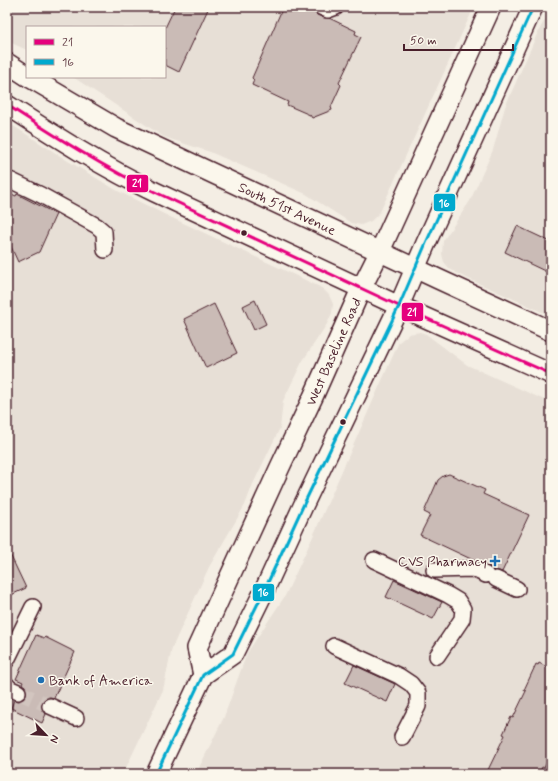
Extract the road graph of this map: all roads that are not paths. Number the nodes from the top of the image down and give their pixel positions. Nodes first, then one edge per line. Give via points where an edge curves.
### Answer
1 (321, 7) edge
2 (336, 7) edge
3 (490, 7) edge
4 (533, 7) edge
5 (7, 63) edge
6 (26, 75) edge
7 (31, 78) edge
8 (7, 105) edge
9 (7, 179) edge
10 (105, 250) dead end
11 (380, 251) junction
12 (416, 268) junction
13 (361, 289) junction
14 (399, 306) junction
15 (551, 331) edge
16 (551, 374) edge
17 (374, 560) dead end
18 (434, 570) dead end
19 (517, 589) dead end
20 (33, 607) dead end
21 (334, 646) dead end
22 (437, 656) dead end
23 (7, 660) edge
24 (203, 675) junction
25 (50, 706) tunnel mouth
26 (76, 718) dead end
27 (402, 737) dead end
28 (156, 774) edge

1 - 2 lane via 328,10
3 - 11 main road, West Baseline Road
4 - 12 main road
5 - 6 main road, South 51st Avenue
7 - 11 main road, South 51st Avenue via 116,128
8 - 13 main road via 122,176
9 - 10 lane via 98,226 104,232
11 - 12 main road, South 51st Avenue
11 - 13 main road, West Baseline Road
12 - 14 main road
12 - 15 main road, South 51st Avenue
13 - 14 main road
13 - 24 main road, West Baseline Road via 197,648
14 - 16 main road
14 - 24 main road via 233,654
17 - 22 lane via 458,601 463,609 462,619
18 - 19 lane via 473,569
20 - 23 lane
21 - 27 lane via 399,676 411,684 418,693 418,706
24 - 28 main road
25 - 26 lane

